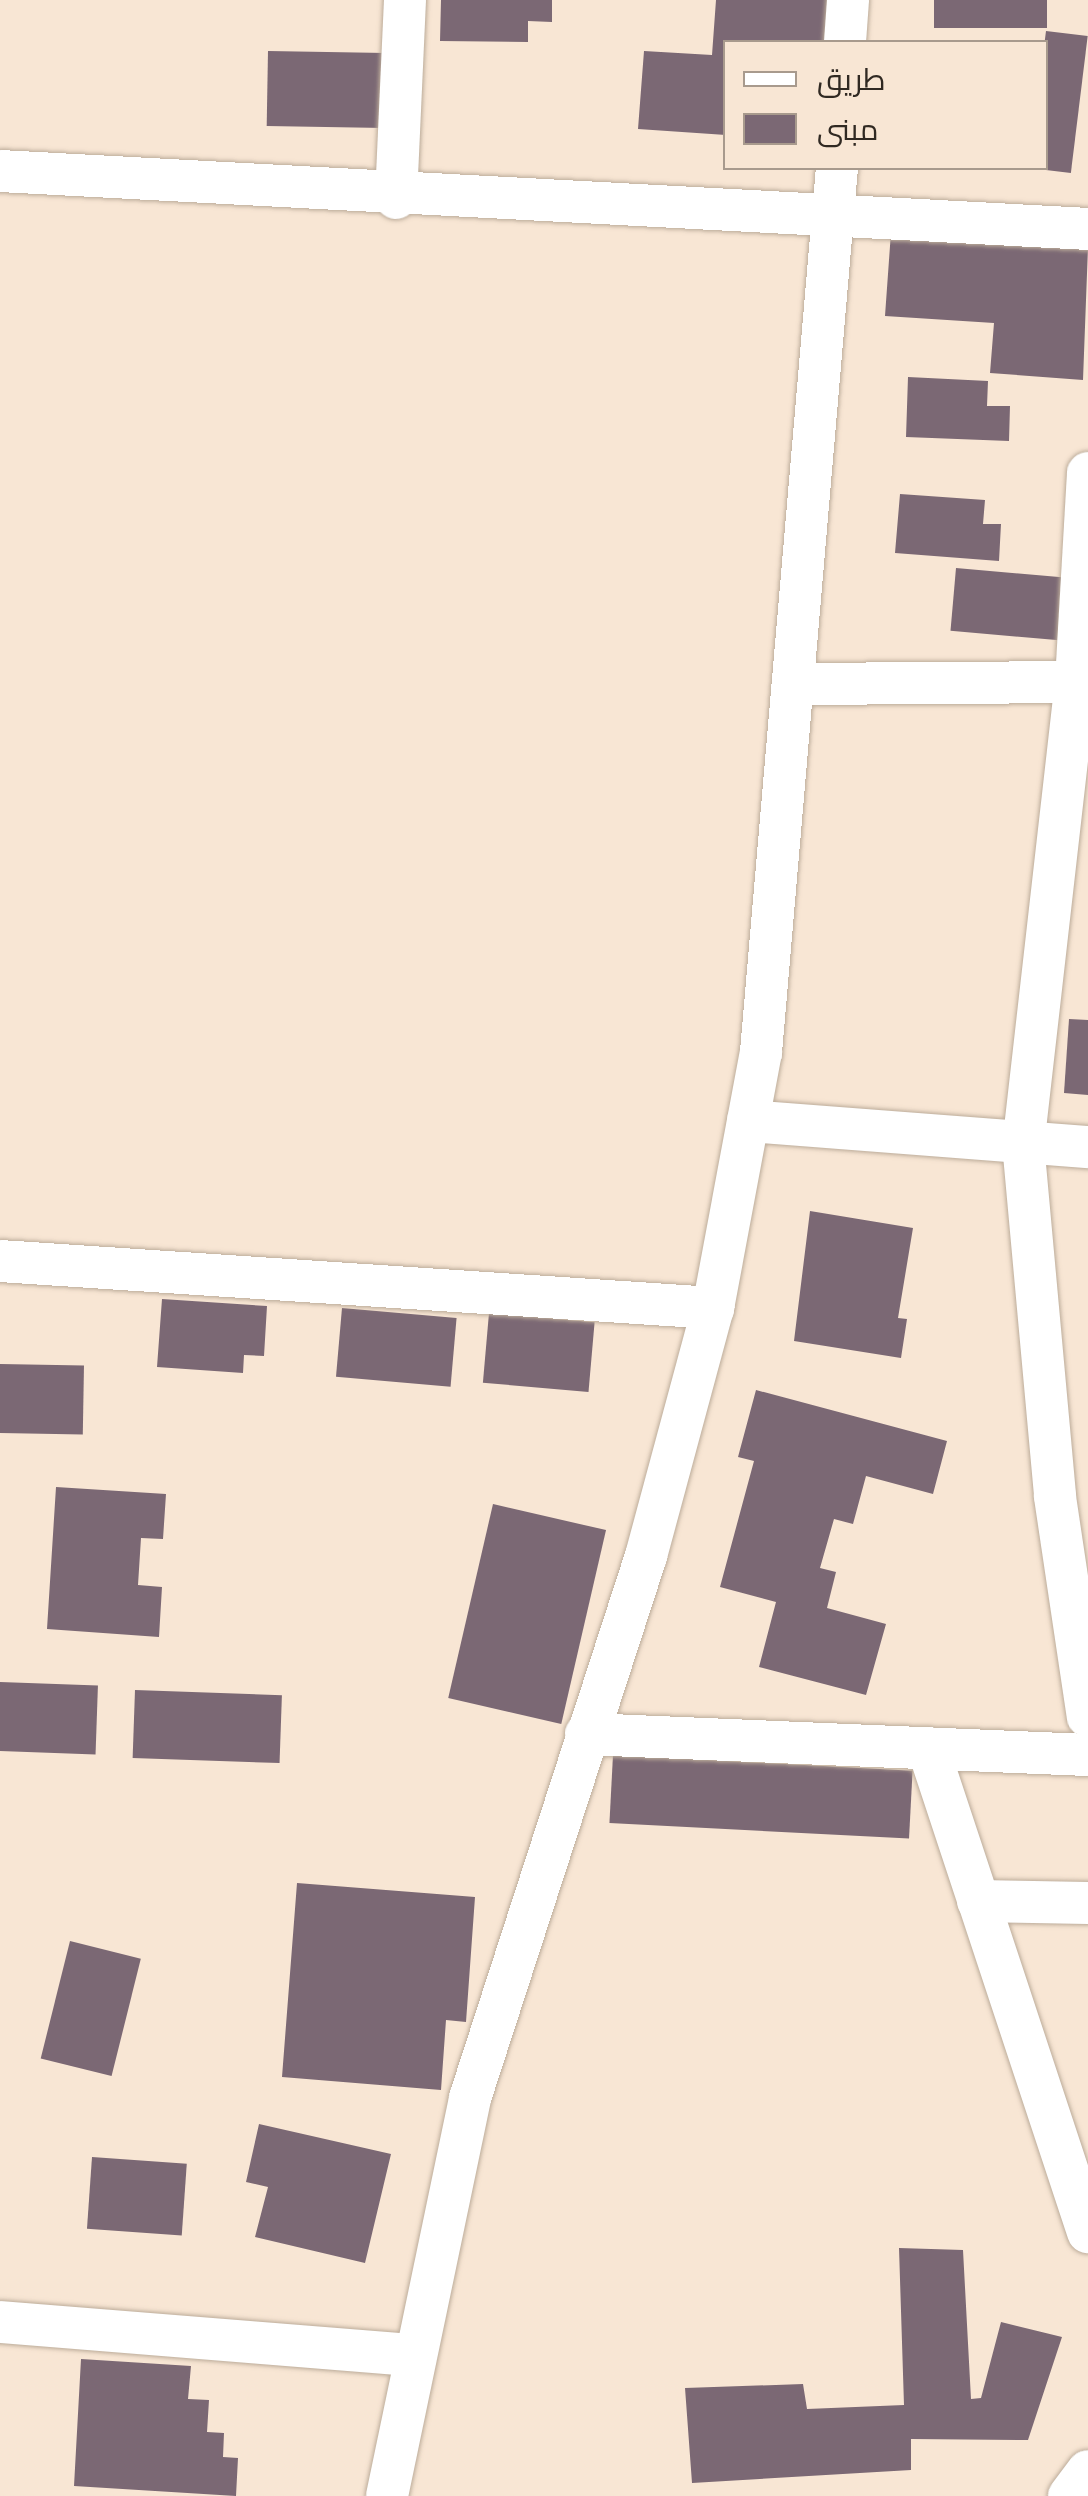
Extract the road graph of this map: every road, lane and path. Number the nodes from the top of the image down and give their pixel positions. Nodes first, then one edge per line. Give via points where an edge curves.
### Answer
1 (405, 0) edge
2 (848, 0) edge
3 (845, 40) edge
4 (837, 170) edge
5 (0, 171) edge
6 (396, 198) junction
7 (834, 213) junction
8 (1088, 229) edge
9 (1088, 473) edge
10 (1082, 682) edge
11 (796, 684) junction
12 (748, 1122) junction
13 (1024, 1143) junction
14 (1088, 1147) edge
15 (0, 1261) edge
16 (713, 1308) junction
17 (1088, 1717) edge
18 (586, 1734) junction
19 (928, 1748) junction
20 (1088, 1755) edge
21 (978, 1901) junction
22 (1088, 1903) edge
23 (1088, 2232) edge
24 (0, 2322) edge
25 (412, 2356) junction
26 (1088, 2471) edge
27 (387, 2496) edge
28 (1068, 2496) edge

1 - 6 street
2 - 3 street
4 - 7 street
5 - 6 street
6 - 7 street
7 - 8 street
7 - 11 street
9 - 10 street
10 - 11 street
10 - 13 street
11 - 12 street
12 - 13 street
12 - 16 street
13 - 14 street
13 - 17 street via 1055,1497
15 - 16 street
16 - 18 street via 646,1556
18 - 19 street
18 - 25 street via 470,2098
19 - 20 street
19 - 21 street
21 - 22 street
21 - 23 street
24 - 25 street
25 - 27 street
26 - 28 street

